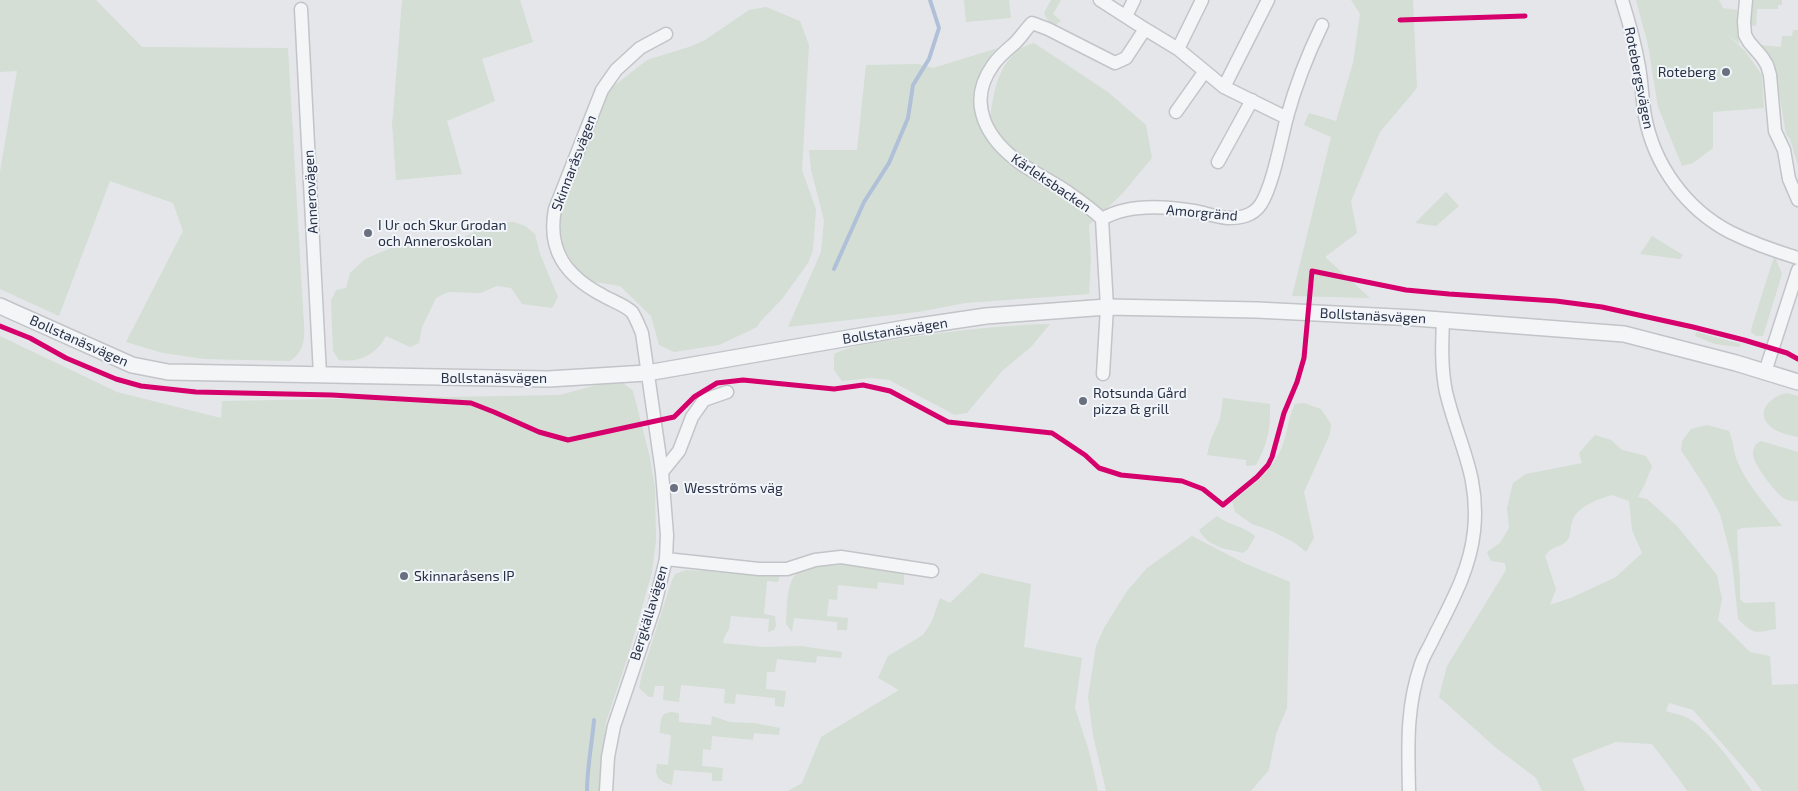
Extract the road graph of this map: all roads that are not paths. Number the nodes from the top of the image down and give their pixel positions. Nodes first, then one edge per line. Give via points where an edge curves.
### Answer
1 (1100, 0) edge
2 (1134, 0) edge
3 (1202, 0) edge
4 (1268, 0) edge
5 (1622, 0) edge
6 (1747, 2) edge
7 (301, 9) dead end
8 (1126, 16) junction
9 (1322, 25) dead end
10 (1145, 29) junction
11 (666, 34) dead end
12 (1178, 49) junction
13 (1205, 71) junction
14 (1224, 87) junction
15 (1252, 100) junction
16 (1176, 112) dead end
17 (1287, 118) junction
18 (1218, 162) dead end
19 (1798, 200) edge
20 (1102, 219) junction
21 (1798, 258) edge
22 (1798, 270) edge
23 (0, 306) edge
24 (1106, 307) junction
25 (1443, 320) junction
26 (1765, 372) junction
27 (647, 373) junction
28 (1103, 374) dead end
29 (320, 375) junction
30 (1798, 382) edge
31 (727, 392) dead end
32 (662, 472) junction
33 (666, 559) junction
34 (932, 571) dead end
35 (606, 791) edge
36 (1409, 791) edge

1 - 8 street
2 - 8 street
3 - 12 street
4 - 14 street
5 - 21 street, Rotebergsvägen via 1639,67 1649,132 1655,150 1672,179 1690,202 1714,223 1743,238
6 - 19 street via 1746,35 1767,65 1775,130
7 - 29 street, Annerovägen
8 - 10 street
9 - 17 street, Amorgränd via 1305,60
10 - 12 street
10 - 20 street, Kärleksbacken via 1126,58 1115,63 1032,22 992,65 980,92 981,114 993,138 1006,152 1088,206
11 - 27 street, Skinnaråsvägen via 640,48 616,70 602,90 552,223 554,243 564,265 581,283 631,311 642,333
12 - 13 street
13 - 14 street
13 - 16 street
14 - 15 street
15 - 17 street
15 - 18 street
17 - 20 street, Amorgränd via 1265,195 1250,214 1224,218 1181,210 1129,208
20 - 24 street, Kärleksbacken
22 - 26 street
23 - 29 street, Bollstanäsvägen via 132,365 168,372
24 - 25 street, Bollstanäsvägen via 1257,310
24 - 27 street, Bollstanäsvägen via 968,319
24 - 28 street, Kärleksbacken
25 - 26 street, Bollstanäsvägen via 1624,334
25 - 36 street via 1446,393 1472,478 1474,523 1464,574 1421,662 1410,706
26 - 30 street, Bollstanäsvägen
27 - 29 street, Bollstanäsvägen via 548,379
27 - 32 street, Bergkällavägen
31 - 32 street via 704,400 692,416 679,451
32 - 33 street, Bergkällavägen
33 - 34 street via 787,569 841,557
33 - 35 street, Bergkällavägen via 654,608 614,726

